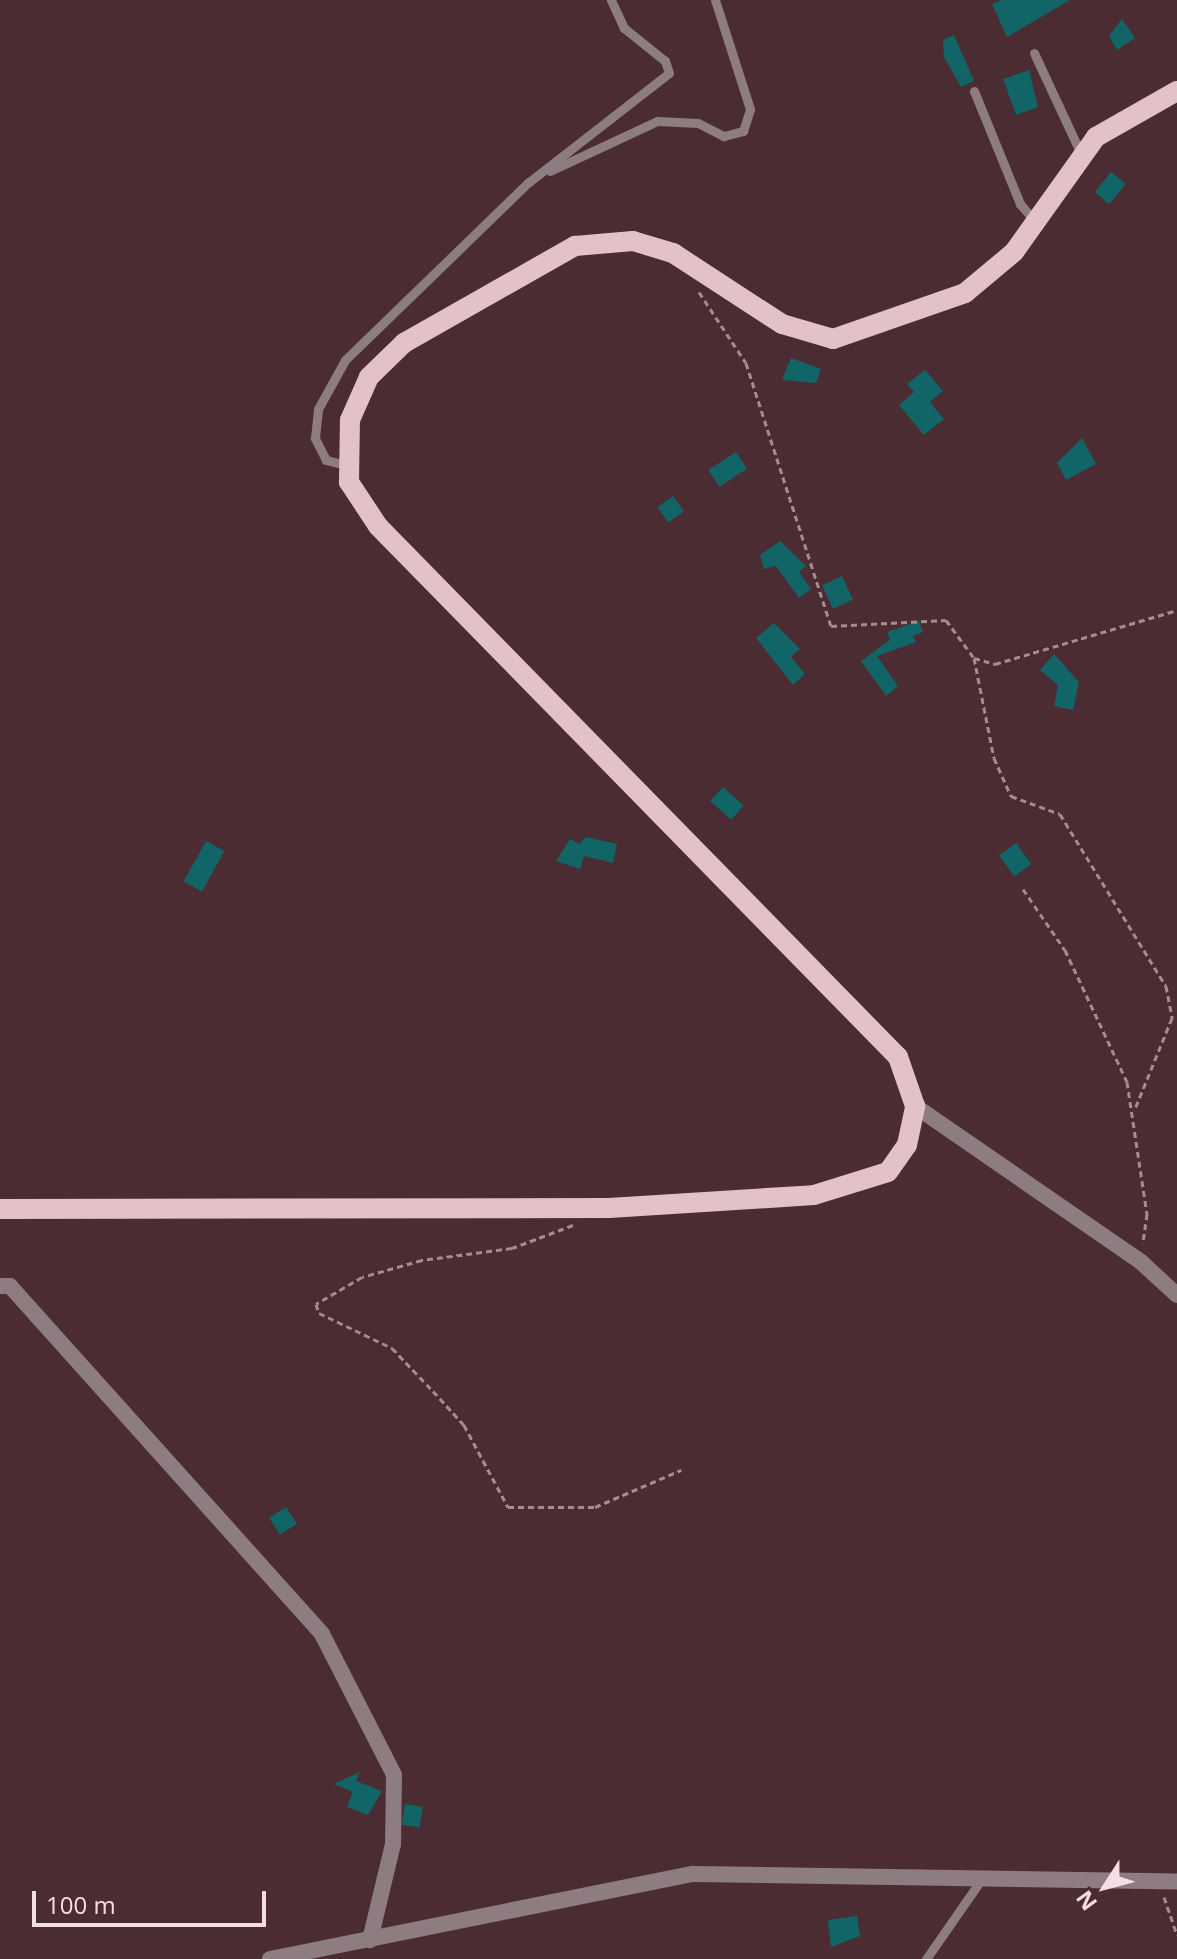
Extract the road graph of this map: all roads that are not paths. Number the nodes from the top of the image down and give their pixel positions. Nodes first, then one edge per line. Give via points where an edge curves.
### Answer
1 (611, 0) edge
2 (715, 0) edge
3 (1034, 53) dead end
4 (974, 91) dead end
5 (1177, 91) edge
6 (1082, 156) junction
7 (529, 182) junction
8 (1036, 221) junction
9 (346, 465) junction
10 (915, 1106) junction
11 (0, 1209) edge
12 (0, 1286) edge
13 (1177, 1295) edge
14 (983, 1877) junction
15 (1177, 1882) edge
16 (370, 1940) junction
17 (287, 1957) edge
18 (270, 1959) edge
19 (926, 1959) edge

1 - 7 lane via 624,28 665,61 669,73
2 - 7 lane via 750,109 743,131 724,136 698,123 657,121
3 - 6 lane
4 - 8 lane via 1020,204
5 - 6 main road via 1096,137
6 - 8 main road
7 - 9 lane via 345,360 318,409 315,438 326,460
8 - 9 main road via 1014,252 965,293 833,339 782,324 673,253 633,241 575,246 404,343 381,365 350,420
9 - 10 main road via 378,526 898,1057
10 - 11 main road via 907,1145 888,1172 814,1195 594,1208
10 - 13 street via 1141,1262
12 - 16 street via 10,1286 322,1634 394,1775 393,1844
14 - 15 street
14 - 16 street via 693,1874
14 - 19 lane
16 - 17 street
17 - 18 street

